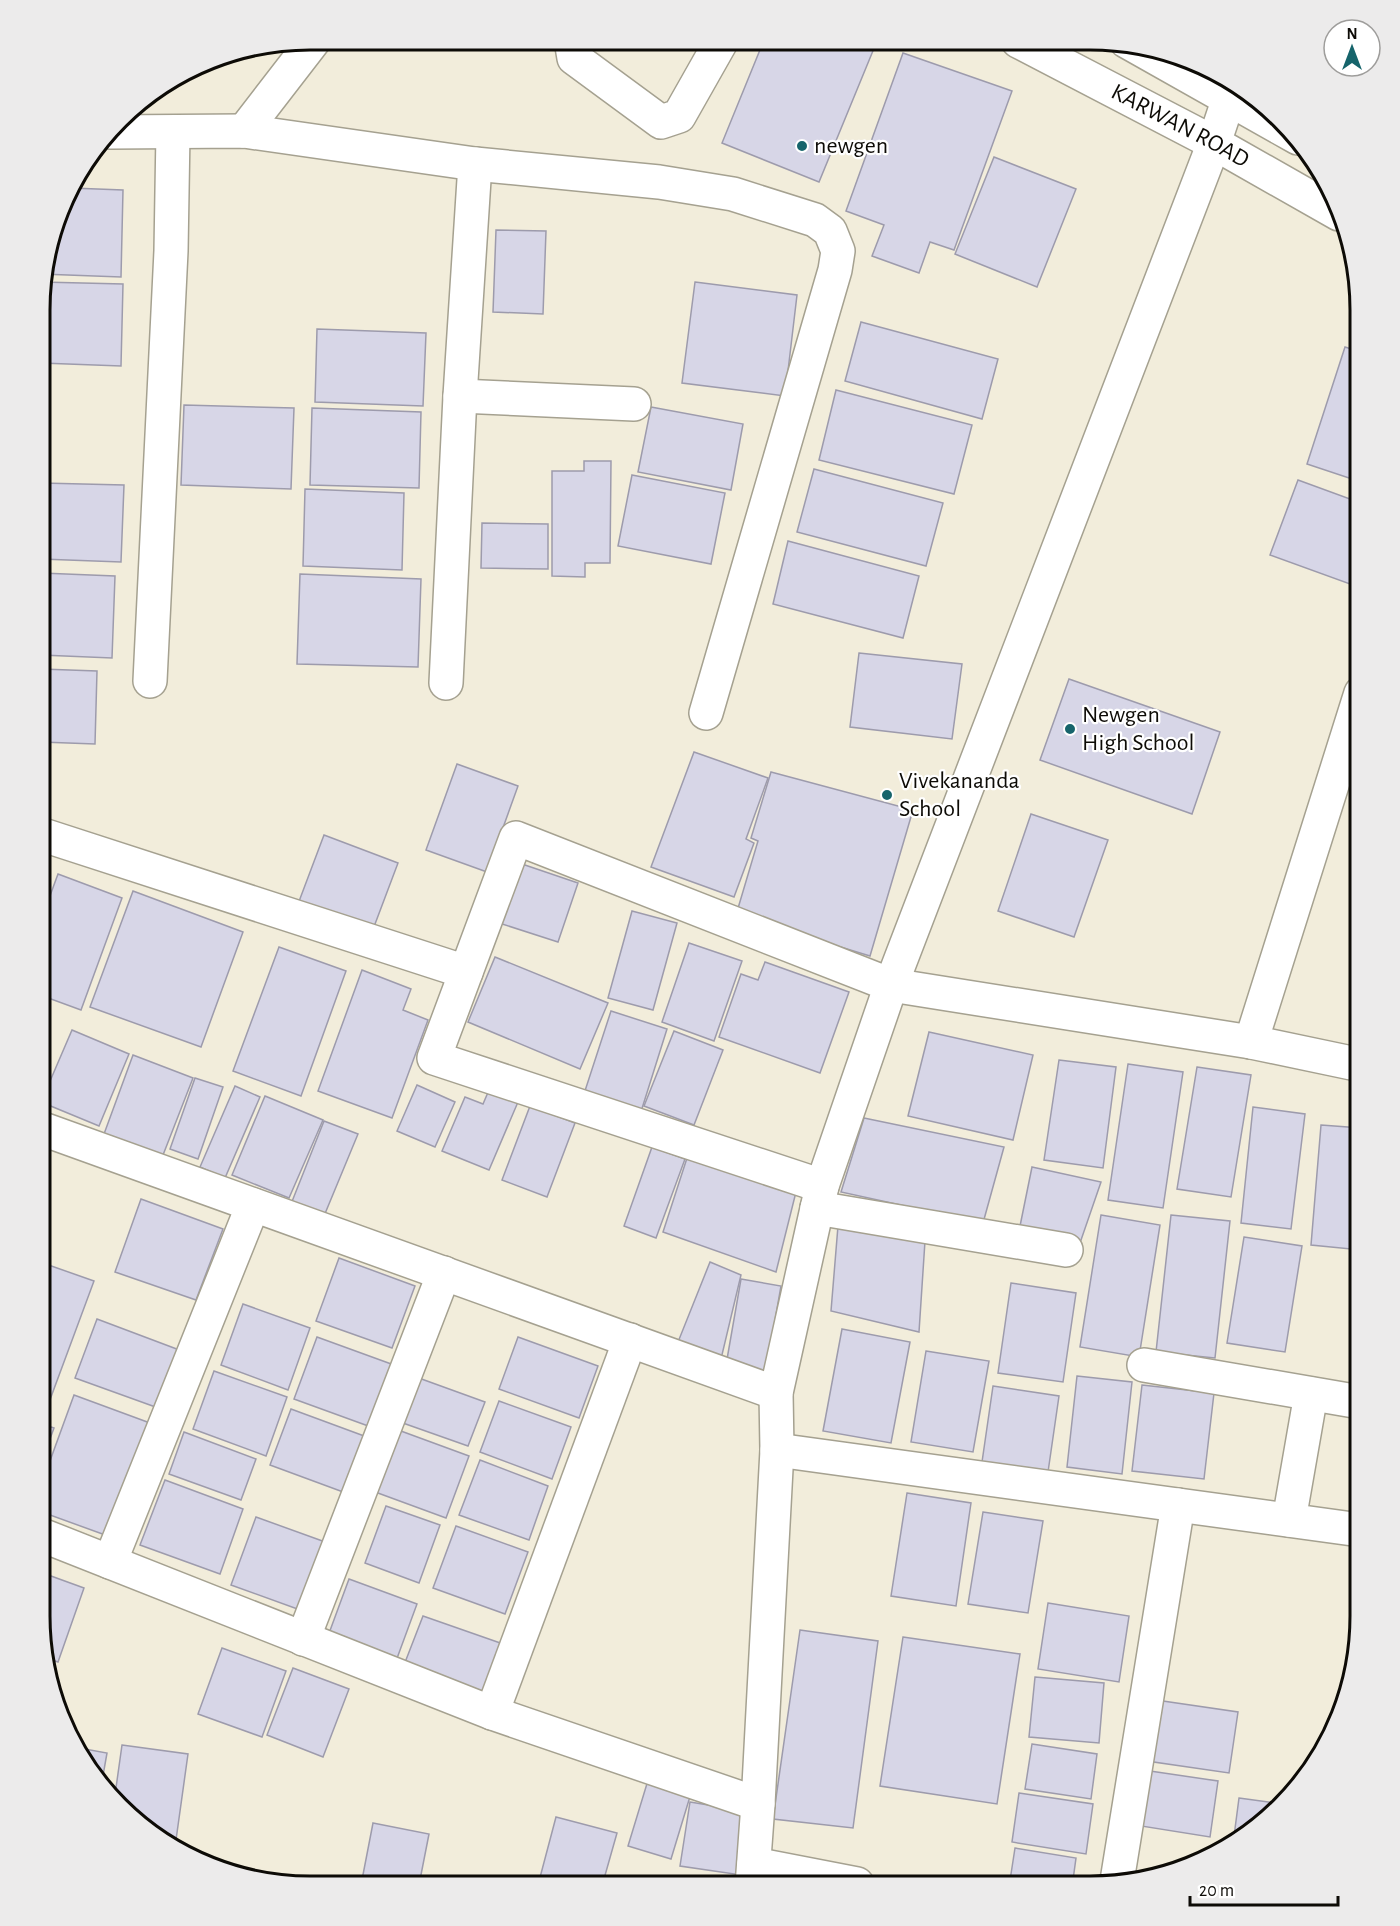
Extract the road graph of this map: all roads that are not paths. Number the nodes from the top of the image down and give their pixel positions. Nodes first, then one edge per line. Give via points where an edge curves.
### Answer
1 (307, 50) edge
2 (573, 50) edge
3 (716, 50) edge
4 (1035, 50) edge
5 (1171, 62) edge
6 (1227, 88) edge
7 (1233, 91) edge
8 (244, 131) junction
9 (120, 132) edge
10 (173, 132) junction
11 (1214, 143) junction
12 (475, 164) junction
13 (1331, 209) edge
14 (460, 396) junction
15 (634, 404) dead end
16 (150, 681) dead end
17 (446, 682) dead end
18 (706, 713) dead end
19 (1350, 746) edge
20 (50, 837) edge
21 (466, 972) junction
22 (891, 985) junction
23 (1251, 1042) junction
24 (1350, 1063) edge
25 (50, 1137) edge
26 (819, 1197) junction
27 (253, 1205) junction
28 (1066, 1250) dead end
29 (444, 1273) junction
30 (630, 1340) junction
31 (1144, 1365) dead end
32 (776, 1393) junction
33 (1311, 1394) junction
34 (1350, 1400) edge
35 (777, 1450) junction
36 (1178, 1505) junction
37 (1289, 1520) junction
38 (1350, 1529) edge
39 (50, 1538) edge
40 (110, 1562) junction
41 (303, 1639) junction
42 (492, 1713) junction
43 (758, 1804) junction
44 (753, 1875) edge
45 (1119, 1875) edge

1 - 8 street
2 - 3 street via 574,58 661,122 679,116
4 - 11 street, KARWAN ROAD
5 - 6 street, KARWAN ROAD
7 - 11 street
8 - 10 street
8 - 12 street
9 - 10 street
10 - 16 street
11 - 13 street, KARWAN ROAD
11 - 22 street
12 - 14 street
12 - 18 street via 659,182 733,194 815,220 830,231 838,251 835,270
14 - 15 street
14 - 17 street
19 - 23 street
20 - 21 street
21 - 22 street via 516,838
21 - 26 street via 434,1058
22 - 23 street
22 - 26 street
23 - 24 street
25 - 27 street
26 - 28 street
26 - 32 street
27 - 29 street
27 - 40 street
29 - 30 street
29 - 41 street
30 - 32 street
30 - 42 street
31 - 33 street
32 - 35 street
33 - 34 street
33 - 37 street
35 - 36 street
35 - 43 street
36 - 37 street
36 - 45 street
37 - 38 street
39 - 40 street
40 - 41 street
41 - 42 street
42 - 43 street
43 - 44 street

